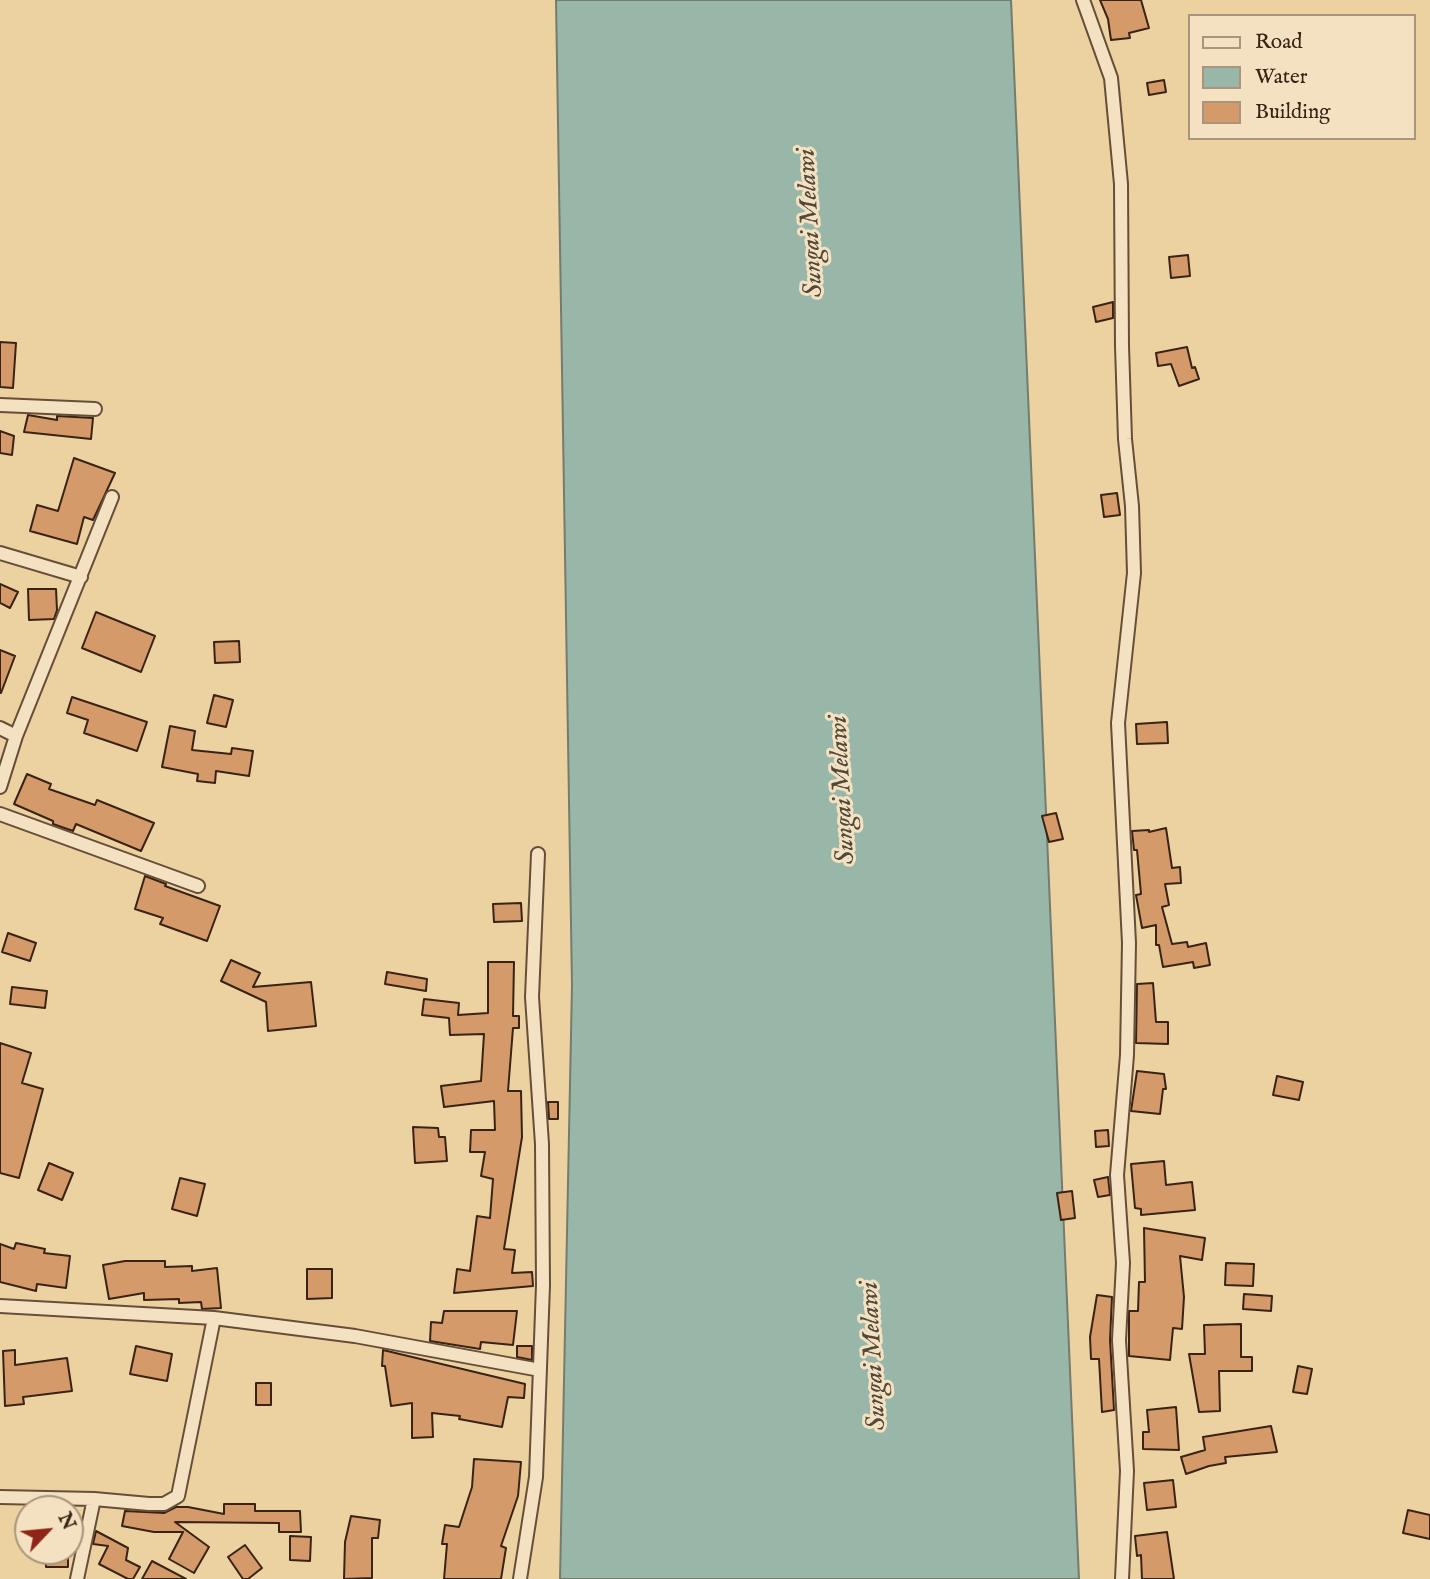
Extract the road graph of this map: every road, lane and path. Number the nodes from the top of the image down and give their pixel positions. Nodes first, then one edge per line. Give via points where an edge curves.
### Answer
1 (1083, 0) edge
2 (0, 405) edge
3 (95, 409) dead end
4 (112, 497) dead end
5 (0, 553) edge
6 (81, 577) junction
7 (0, 728) edge
8 (16, 736) junction
9 (0, 787) edge
10 (0, 814) edge
11 (538, 854) dead end
12 (198, 886) dead end
13 (0, 1306) edge
14 (214, 1318) junction
15 (540, 1370) junction
16 (0, 1497) edge
17 (94, 1499) junction
18 (77, 1579) edge
19 (520, 1579) edge
20 (1122, 1579) edge

1 - 20 street via 1111,78 1121,184 1124,399 1134,573 1118,723 1129,943 1128,1055 1117,1175 1123,1263 1119,1340 1127,1471
2 - 3 street
4 - 6 street
5 - 6 street
6 - 8 street
7 - 8 street
8 - 9 street
10 - 12 street
11 - 15 street via 532,998 542,1144
13 - 14 street
14 - 15 street via 355,1336
14 - 17 street via 178,1496 164,1504
15 - 19 street via 537,1477
16 - 17 street
17 - 18 street

